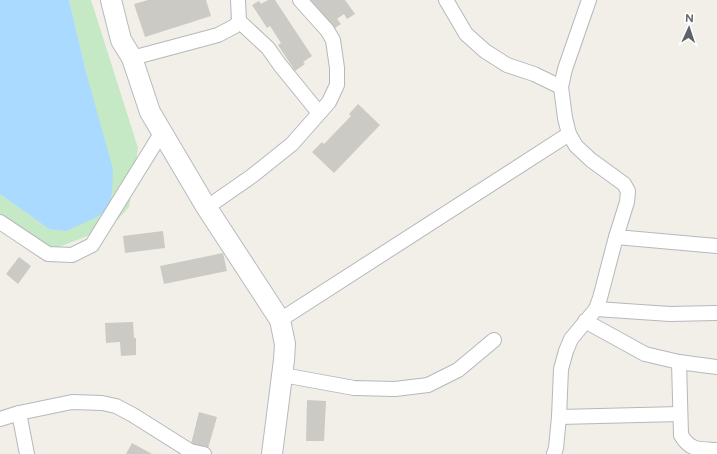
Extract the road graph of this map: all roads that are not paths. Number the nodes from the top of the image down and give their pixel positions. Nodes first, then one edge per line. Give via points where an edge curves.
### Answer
1 (112, 0) edge
2 (238, 0) edge
3 (300, 0) edge
4 (446, 0) edge
5 (589, 0) edge
6 (239, 21) junction
7 (132, 58) junction
8 (561, 87) junction
9 (319, 113) junction
10 (162, 132) junction
11 (569, 134) junction
12 (206, 208) junction
13 (0, 222) edge
14 (616, 237) junction
15 (717, 246) edge
16 (596, 309) junction
17 (717, 313) edge
18 (280, 320) junction
19 (585, 321) junction
20 (494, 340) dead end
21 (679, 362) junction
22 (717, 367) edge
23 (283, 375) junction
24 (19, 413) junction
25 (680, 414) junction
26 (559, 417) junction
27 (0, 419) edge
28 (717, 450) edge
29 (27, 454) edge
30 (204, 454) edge
31 (272, 454) edge
32 (554, 454) edge

1 - 7 street via 121,40
2 - 6 street
3 - 9 street via 327,30 333,40 336,54 337,85 329,102
4 - 8 street via 466,34 485,51 507,65
5 - 8 street
6 - 7 street via 218,35
6 - 9 street via 268,48
7 - 10 street via 150,112
8 - 11 street
9 - 12 street via 292,144
10 - 12 street
10 - 13 street via 92,245 72,255 48,254
11 - 14 street via 576,146 590,160 624,184 628,191
11 - 18 street
12 - 18 street
14 - 15 street
14 - 16 street
16 - 17 street via 670,314
16 - 19 street
18 - 23 street via 285,344
19 - 21 street via 645,354
19 - 26 street via 566,351 561,369
20 - 23 street via 458,370 428,385 395,389 354,388
21 - 22 street
21 - 25 street
23 - 31 street
24 - 27 street
24 - 29 street
24 - 30 street via 72,402 116,406 190,451
25 - 26 street
25 - 28 street via 681,435 686,443 692,448
26 - 32 street

